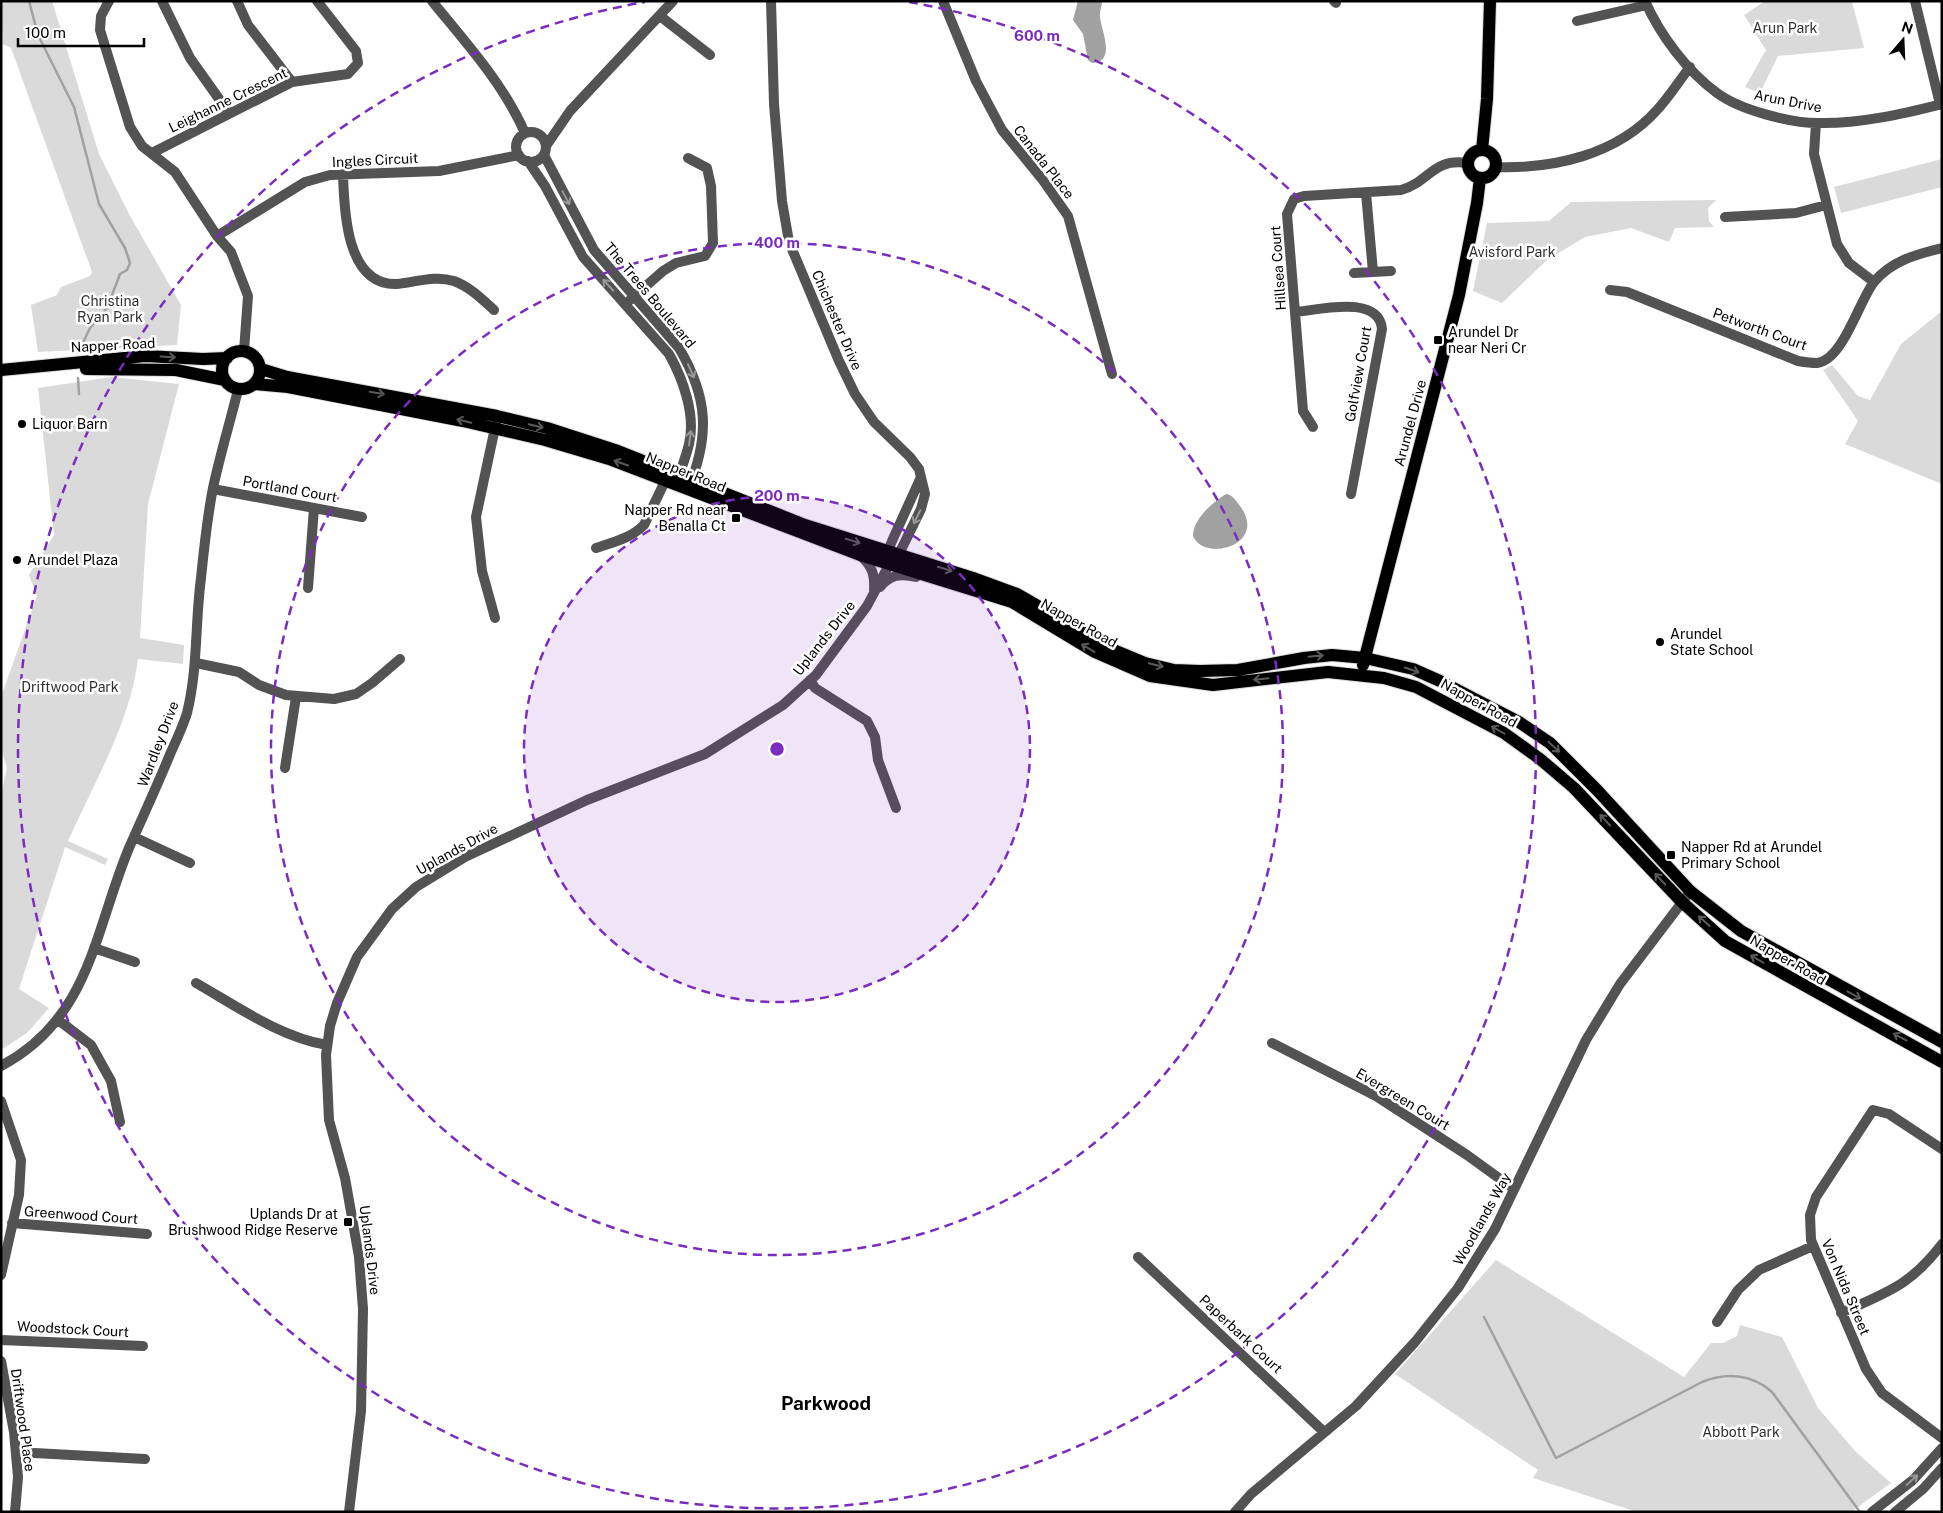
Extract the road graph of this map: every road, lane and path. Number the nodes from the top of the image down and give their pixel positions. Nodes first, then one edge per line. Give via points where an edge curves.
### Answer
1 (109, 1) edge
2 (162, 1) edge
3 (237, 1) edge
4 (317, 1) edge
5 (432, 1) edge
6 (673, 1) edge
7 (771, 1) edge
8 (943, 1) edge
9 (1490, 1) edge
10 (1914, 1) edge
11 (1646, 3) edge
12 (660, 16) junction
13 (1577, 21) dead end
14 (710, 56) dead end
15 (1690, 67) junction
16 (292, 82) junction
17 (1941, 104) edge
18 (229, 113) junction
19 (1816, 123) junction
20 (525, 133) junction
21 (545, 150) junction
22 (1482, 150) junction
23 (152, 152) junction
24 (519, 155) junction
25 (688, 158) dead end
26 (528, 161) junction
27 (1467, 164) junction
28 (1496, 167) junction
29 (343, 174) junction
30 (1480, 178) junction
31 (1366, 193) junction
32 (1826, 205) junction
33 (1724, 217) dead end
34 (217, 236) junction
35 (1942, 248) edge
36 (1391, 271) dead end
37 (1373, 272) junction
38 (1354, 273) dead end
39 (1874, 282) junction
40 (1610, 290) dead end
41 (633, 296) junction
42 (625, 304) junction
43 (494, 310) dead end
44 (1295, 312) junction
45 (244, 351) junction
46 (227, 358) junction
47 (261, 369) junction
48 (1, 370) edge
49 (1112, 374) dead end
50 (1, 377) edge
51 (225, 380) junction
52 (255, 384) junction
53 (238, 390) junction
54 (496, 423) junction
55 (1313, 427) dead end
56 (672, 477) junction
57 (690, 485) junction
58 (213, 489) junction
59 (1351, 494) dead end
60 (314, 508) junction
61 (362, 516) dead end
62 (596, 548) dead end
63 (860, 555) junction
64 (892, 556) junction
65 (966, 587) junction
66 (308, 588) dead end
67 (874, 594) junction
68 (496, 618) dead end
69 (1365, 658) junction
70 (400, 659) dead end
71 (196, 663) junction
72 (1362, 675) junction
73 (810, 680) junction
74 (296, 696) junction
75 (285, 768) dead end
76 (896, 808) dead end
77 (134, 837) junction
78 (190, 863) dead end
79 (1690, 891) junction
80 (1682, 902) junction
81 (94, 948) junction
82 (136, 962) dead end
83 (196, 983) dead end
84 (58, 1019) junction
85 (1942, 1042) edge
86 (1272, 1043) dead end
87 (328, 1045) junction
88 (1942, 1062) edge
89 (1, 1066) edge
90 (1, 1101) edge
91 (120, 1122) dead end
92 (1942, 1149) edge
93 (1514, 1189) junction
94 (12, 1223) junction
95 (147, 1234) dead end
96 (1942, 1244) edge
97 (1813, 1246) junction
98 (1138, 1257) dead end
99 (1, 1275) edge
100 (1841, 1313) junction
101 (1717, 1322) dead end
102 (1, 1340) edge
103 (143, 1346) dead end
104 (1, 1361) edge
105 (1324, 1432) junction
106 (1942, 1438) edge
107 (1942, 1448) edge
108 (16, 1452) junction
109 (145, 1459) dead end
110 (1942, 1468) edge
111 (1875, 1510) edge
112 (14, 1512) edge
113 (350, 1512) edge
114 (1235, 1512) edge
115 (1895, 1512) edge

1 - 23 street via 100,30 130,127 142,146
2 - 18 street via 190,58
3 - 16 street via 248,25
4 - 16 street, Leighanne Crescent via 356,51 358,63 348,74
5 - 20 street via 496,80
6 - 12 street
7 - 64 street, Chichester Drive via 774,104 782,201 790,242 855,394 874,422 910,457 921,476
8 - 49 street, Canada Place via 976,82 1002,130 1042,178 1068,216
9 - 22 main road
10 - 17 street
11 - 13 street
11 - 15 street, Arun Drive via 1668,41
12 - 14 street
12 - 21 street via 570,111
15 - 19 street, Arun Drive via 1718,94 1750,109
15 - 28 street via 1656,111 1622,138 1573,160 1544,167
16 - 18 street, Leighanne Crescent
17 - 19 street, Arun Drive via 1852,122
18 - 23 street, Leighanne Crescent
19 - 32 street via 1814,154
20 - 21 street via 540,135
20 - 24 street via 517,141
21 - 26 street via 539,159
21 -> 41 street, The Trees Boulevard via 594,250
22 - 27 main road via 1472,154
22 - 28 main road via 1494,157
23 - 34 street via 176,172
24 - 26 street
24 - 29 street, Ingles Circuit via 439,170
25 - 41 street via 707,168 711,186 713,243 705,256 676,263
42 -> 26 street, The Trees Boulevard via 583,257
27 - 30 main road via 1471,173
27 - 31 street, Hillsea Court via 1453,161 1443,164 1414,186
28 - 30 main road via 1490,176
29 - 34 street, Ingles Circuit via 304,182
29 - 43 street via 344,212 358,262 369,277 396,284 432,278 452,281 469,288
30 - 69 main road, Arundel Drive via 1459,295
31 - 37 street
31 - 44 street, Hillsea Court via 1294,198 1287,214
32 - 33 street via 1796,213
32 - 39 street via 1837,244 1849,263
34 - 45 street via 231,252 248,296
35 - 39 street, Petworth Court via 1916,254 1893,265
36 - 37 street
37 - 38 street
39 - 40 street, Petworth Court via 1833,354 1819,363 1798,361 1627,292
41 - 42 street
41 -> 57 street, The Trees Boulevard via 679,348 700,396 704,429
56 -> 42 street, The Trees Boulevard via 690,442 687,398 678,369 669,354
44 - 55 street, Hillsea Court via 1303,411
44 - 59 street, Golfview Court via 1355,307 1373,311 1381,320 1382,329
45 - 46 main road via 232,353
45 - 47 main road via 258,360
48 -> 46 main road, Napper Road via 145,356
46 - 51 main road via 222,368
47 - 52 main road
47 -> 54 main road, Napper Road
50 - 51 main road, Napper Road via 85,369 149,368 197,373
51 - 53 main road
52 - 53 main road
54 -> 52 main road, Napper Road
53 - 58 street, Wardley Drive
54 - 56 main road, Napper Road
54 - 68 street via 476,517 482,571
56 - 57 main road, Napper Road
56 - 62 street, The Trees Boulevard via 638,531
57 - 63 main road, Napper Road
57 -> 64 main road, Napper Road
58 - 60 street, Portland Court
58 - 71 street, Wardley Drive via 198,598
60 - 61 street, Portland Court
60 - 66 street
63 - 64 main road, Napper Road
63 - 67 street via 875,578
64 - 65 main road, Napper Road
64 - 67 street, Uplands Drive
64 -> 69 main road, Napper Road via 1017,594 1116,651 1159,666 1200,671 1238,670 1321,656
65 - 67 street via 903,574 886,580
72 -> 65 main road, Napper Road via 1328,672 1212,684 1150,676 1095,652 1012,602
67 - 73 street, Uplands Drive
69 - 72 main road, Arundel Drive
69 -> 79 main road, Napper Road via 1413,669 1440,681 1519,722 1550,743
70 - 74 street via 356,694 334,699
71 - 74 street via 239,672 259,685
71 - 77 street, Wardley Drive via 187,714
80 -> 72 main road, Napper Road via 1574,788 1528,749 1418,688
73 - 76 street via 815,688 867,721 875,737 878,760
73 - 87 street, Uplands Drive via 783,705 705,754 587,800 465,857 416,887 392,909 357,957 337,1003
74 - 75 street
77 - 78 street
77 - 81 street, Wardley Drive
79 - 80 street, Woodlands Way
79 -> 85 main road, Napper Road via 1751,938
88 -> 80 main road, Napper Road via 1725,941
80 - 93 street, Woodlands Way via 1620,984 1586,1040
81 - 82 street
81 - 84 street, Wardley Drive via 84,976
83 - 87 street via 273,1027 313,1043
84 - 89 street, Wardley Drive via 24,1054
84 - 91 street via 91,1045 111,1081
86 - 93 street, Evergreen Court via 1376,1096
87 - 113 street, Uplands Drive via 326,1088 329,1120 345,1178 359,1257 363,1309 361,1411
90 - 94 street via 21,1160 19,1195
92 - 97 street, Von Nida Street via 1889,1114 1873,1110 1816,1197 1810,1215
93 - 105 street, Woodlands Way via 1495,1229 1458,1288 1415,1342 1356,1406
94 - 95 street, Greenwood Court
94 - 99 street
96 - 100 street via 1911,1278
97 - 100 street, Von Nida Street
97 - 101 street via 1759,1270 1738,1290
98 - 105 street, Paperbark Court
100 - 106 street, Von Nida Street via 1866,1370 1882,1393
102 - 103 street, Woodstock Court
104 - 108 street, Driftwood Place
105 - 114 street, Woodlands Way via 1251,1494
111 -> 107 street via 1913,1480
108 - 109 street
108 - 112 street, Driftwood Place via 18,1477
110 - 115 street

